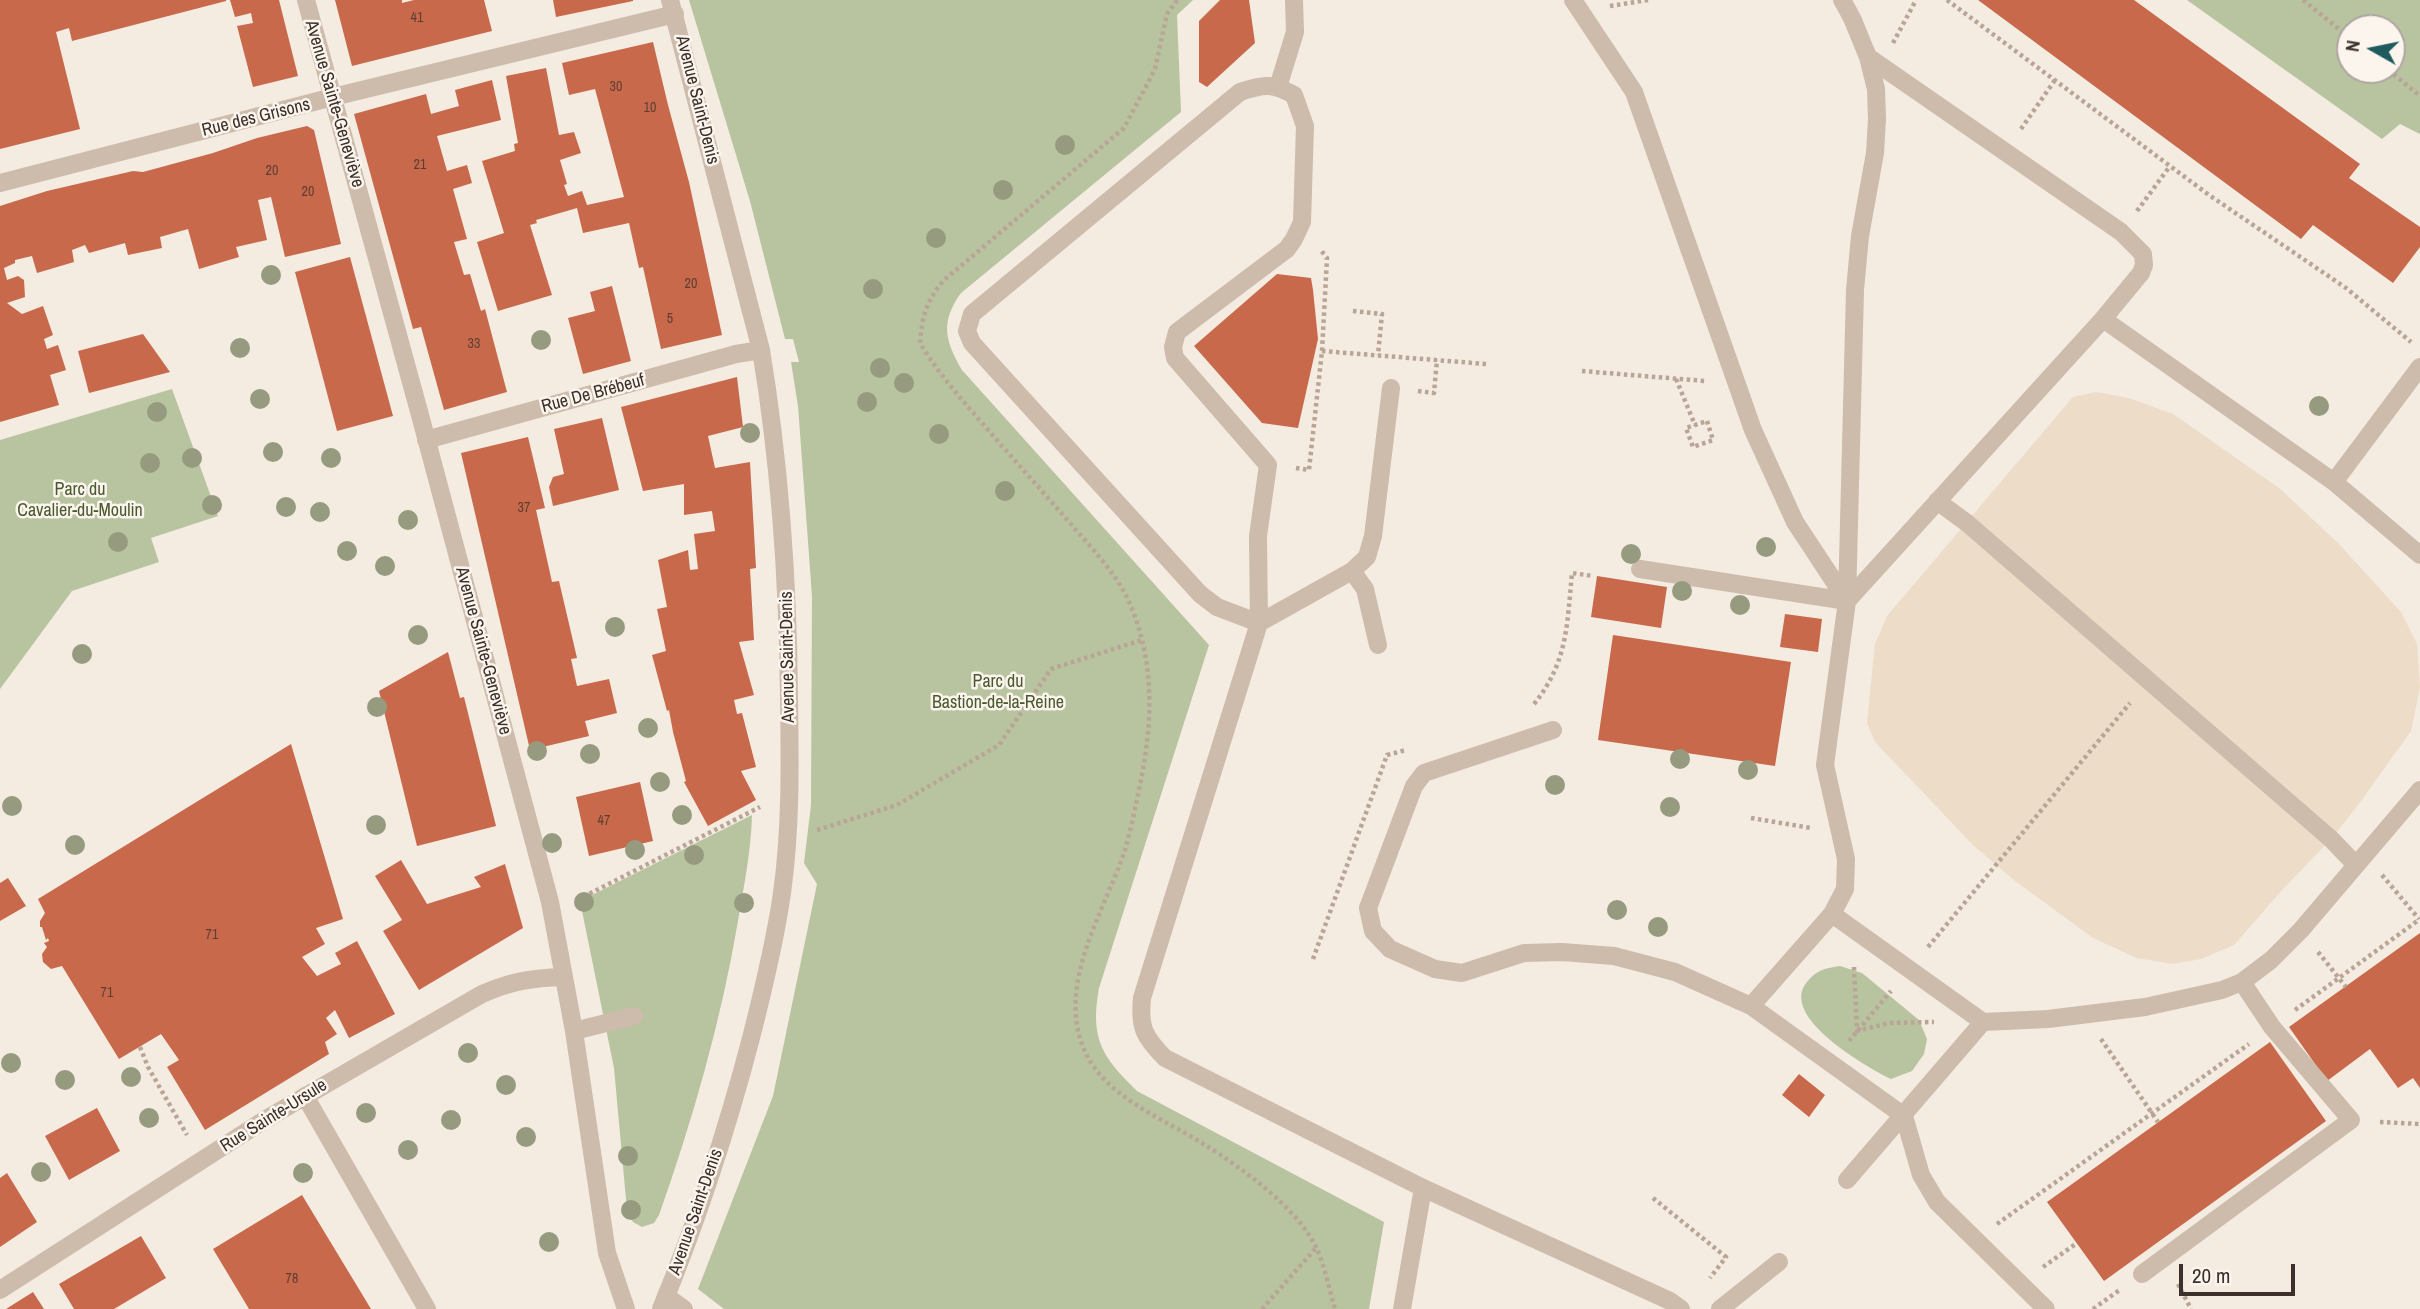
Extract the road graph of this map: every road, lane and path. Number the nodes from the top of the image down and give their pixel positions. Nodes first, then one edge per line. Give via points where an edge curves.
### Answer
1 (306, 0) edge
2 (1177, 0) edge
3 (1294, 0) edge
4 (1573, 0) edge
5 (1842, 0) edge
6 (1916, 0) edge
7 (1947, 0) edge
8 (2303, 0) edge
9 (673, 7) edge
10 (2336, 27) edge
11 (1875, 62) junction
12 (2055, 80) junction
13 (2405, 84) edge
14 (1278, 87) junction
15 (2420, 96) edge
16 (333, 97) junction
17 (2005, 152) junction
18 (2170, 166) junction
19 (0, 183) edge
20 (1302, 222) junction
21 (2121, 232) junction
22 (1353, 311) dead end
23 (2103, 319) junction
24 (2420, 349) edge
25 (761, 351) junction
26 (1322, 351) junction
27 (1378, 355) junction
28 (1486, 364) dead end
29 (2420, 367) edge
30 (1582, 371) dead end
31 (1676, 379) junction
32 (1737, 383) junction
33 (1391, 388) dead end
34 (1695, 425) junction
35 (426, 440) junction
36 (1268, 465) junction
37 (2334, 482) junction
38 (1937, 501) junction
39 (2420, 555) edge
40 (1640, 569) dead end
41 (1352, 571) junction
42 (1847, 601) junction
43 (1259, 622) junction
44 (1142, 640) junction
45 (1378, 645) dead end
46 (2149, 681) junction
47 (1553, 730) dead end
48 (2420, 790) edge
49 (761, 807) dead end
50 (1751, 818) dead end
51 (1796, 826) dead end
52 (814, 831) dead end
53 (2361, 860) junction
54 (570, 903) dead end
55 (1839, 920) junction
56 (2420, 920) edge
57 (2301, 930) junction
58 (1909, 970) junction
59 (564, 976) junction
60 (2339, 978) junction
61 (2242, 982) junction
62 (2346, 986) dead end
63 (1751, 1006) junction
64 (634, 1016) dead end
65 (1983, 1022) junction
66 (2272, 1027) junction
67 (2094, 1029) dead end
68 (574, 1031) junction
69 (1857, 1031) junction
70 (140, 1047) dead end
71 (1830, 1063) junction
72 (305, 1096) junction
73 (2152, 1113) junction
74 (1904, 1115) junction
75 (2351, 1120) junction
76 (2158, 1122) dead end
77 (2420, 1124) edge
78 (202, 1160) junction
79 (1847, 1180) dead end
80 (1423, 1188) junction
81 (1653, 1198) dead end
82 (1976, 1239) junction
83 (2077, 1243) dead end
84 (1317, 1247) junction
85 (1779, 1262) dead end
86 (2142, 1274) dead end
87 (2020, 1283) junction
88 (2178, 1283) dead end
89 (1702, 1288) dead end
90 (0, 1290) edge
91 (2110, 1297) dead end
92 (663, 1303) edge
93 (428, 1309) edge
94 (626, 1309) edge
95 (684, 1309) edge
96 (1262, 1309) edge
97 (1335, 1309) edge
98 (1402, 1309) edge
99 (1681, 1309) edge
100 (1720, 1309) edge
101 (2046, 1309) edge
102 (2093, 1309) edge
103 (2191, 1309) edge

1 - 16 street, Avenue Sainte-Geneviève
2 - 44 path via 1167,15 1155,69 1124,128 943,281 930,297 920,343 951,387 1119,583
3 - 14 street via 1295,32
4 - 32 street via 1634,92
5 - 11 street
6 - 11 path
7 - 12 path
8 - 10 path
9 - 16 street, Rue des Grisons
9 - 25 street, Avenue Saint-Denis
11 - 17 street
11 - 42 street via 1875,153 1855,290
12 - 17 path
12 - 18 path
13 - 15 path
14 - 20 street via 1294,95 1305,126
14 - 43 street via 1260,85 1240,92 972,314 967,331 972,343 1200,594 1217,607
16 - 19 street, Rue des Grisons
16 - 35 street, Avenue Sainte-Geneviève
17 - 21 street
18 - 21 path
18 - 24 path via 2346,288
20 - 26 path via 1327,258
20 - 36 street via 1287,249 1177,332 1173,347 1175,358
21 - 23 street via 2143,254 2144,265
22 - 27 path via 1382,314
23 - 37 street
23 - 38 street
25 - 35 street, Rue De Brébeuf via 736,354
25 - 92 street, Avenue Saint-Denis via 770,402 788,611 790,787 782,894 762,996 735,1097
26 - 27 path
26 - 36 path via 1309,470
27 - 28 path
29 - 37 street
30 - 31 path
31 - 32 path
31 - 34 path
32 - 42 street via 1753,430 1796,522
33 - 41 street via 1373,536 1367,557
34 - 34 path via 1707,421 1713,440 1693,447 1686,428
35 - 59 street, Avenue Sainte-Geneviève via 550,902
36 - 43 street via 1258,536
37 - 39 street
38 - 42 street
38 - 46 street
40 - 42 street
41 - 43 street
41 - 45 street via 1365,589
42 - 55 street via 1825,765 1846,859
43 - 80 street via 1142,998 1140,1019 1149,1041 1166,1058
44 - 52 path via 1051,669 999,745 897,805
44 - 84 path via 1150,679 1147,753 1123,855 1076,988 1083,1046 1093,1067 1113,1087 1244,1171 1283,1205
46 - 53 street
46 - 58 path
47 - 63 street via 1424,773 1414,786 1368,908 1373,931 1390,949 1435,969 1462,973 1524,953 1614,956 1675,972
48 - 53 street
49 - 54 path
50 - 51 path
53 - 56 path
53 - 57 street
55 - 58 street
55 - 63 street
55 - 69 path via 1857,979
56 - 60 path
57 - 60 path
57 - 61 street
58 - 65 street
58 - 69 path
59 - 68 street, Avenue Sainte-Geneviève
59 - 72 street, Rue Sainte-Ursule via 528,978 485,993
60 - 62 path
60 - 66 path
61 - 65 street via 2145,1007
61 - 66 street
63 - 71 street
64 - 68 street
65 - 69 path via 1889,1023
65 - 74 street
66 - 73 path
66 - 75 street
67 - 73 path
68 - 94 street, Avenue Sainte-Geneviève via 607,1253
69 - 71 path
70 - 78 path
71 - 74 street
72 - 78 street, Rue Sainte-Ursule
72 - 93 street
73 - 76 path
73 - 82 path
74 - 79 street
74 - 82 street via 1926,1184 1937,1202
75 - 77 path
75 - 86 street
78 - 90 street, Rue Sainte-Ursule
80 - 98 street
80 - 99 street
81 - 89 path via 1726,1257
82 - 87 street
83 - 87 path
84 - 96 path
84 - 97 path
85 - 100 street
87 - 101 street
88 - 103 path
91 - 102 path
92 - 95 street

